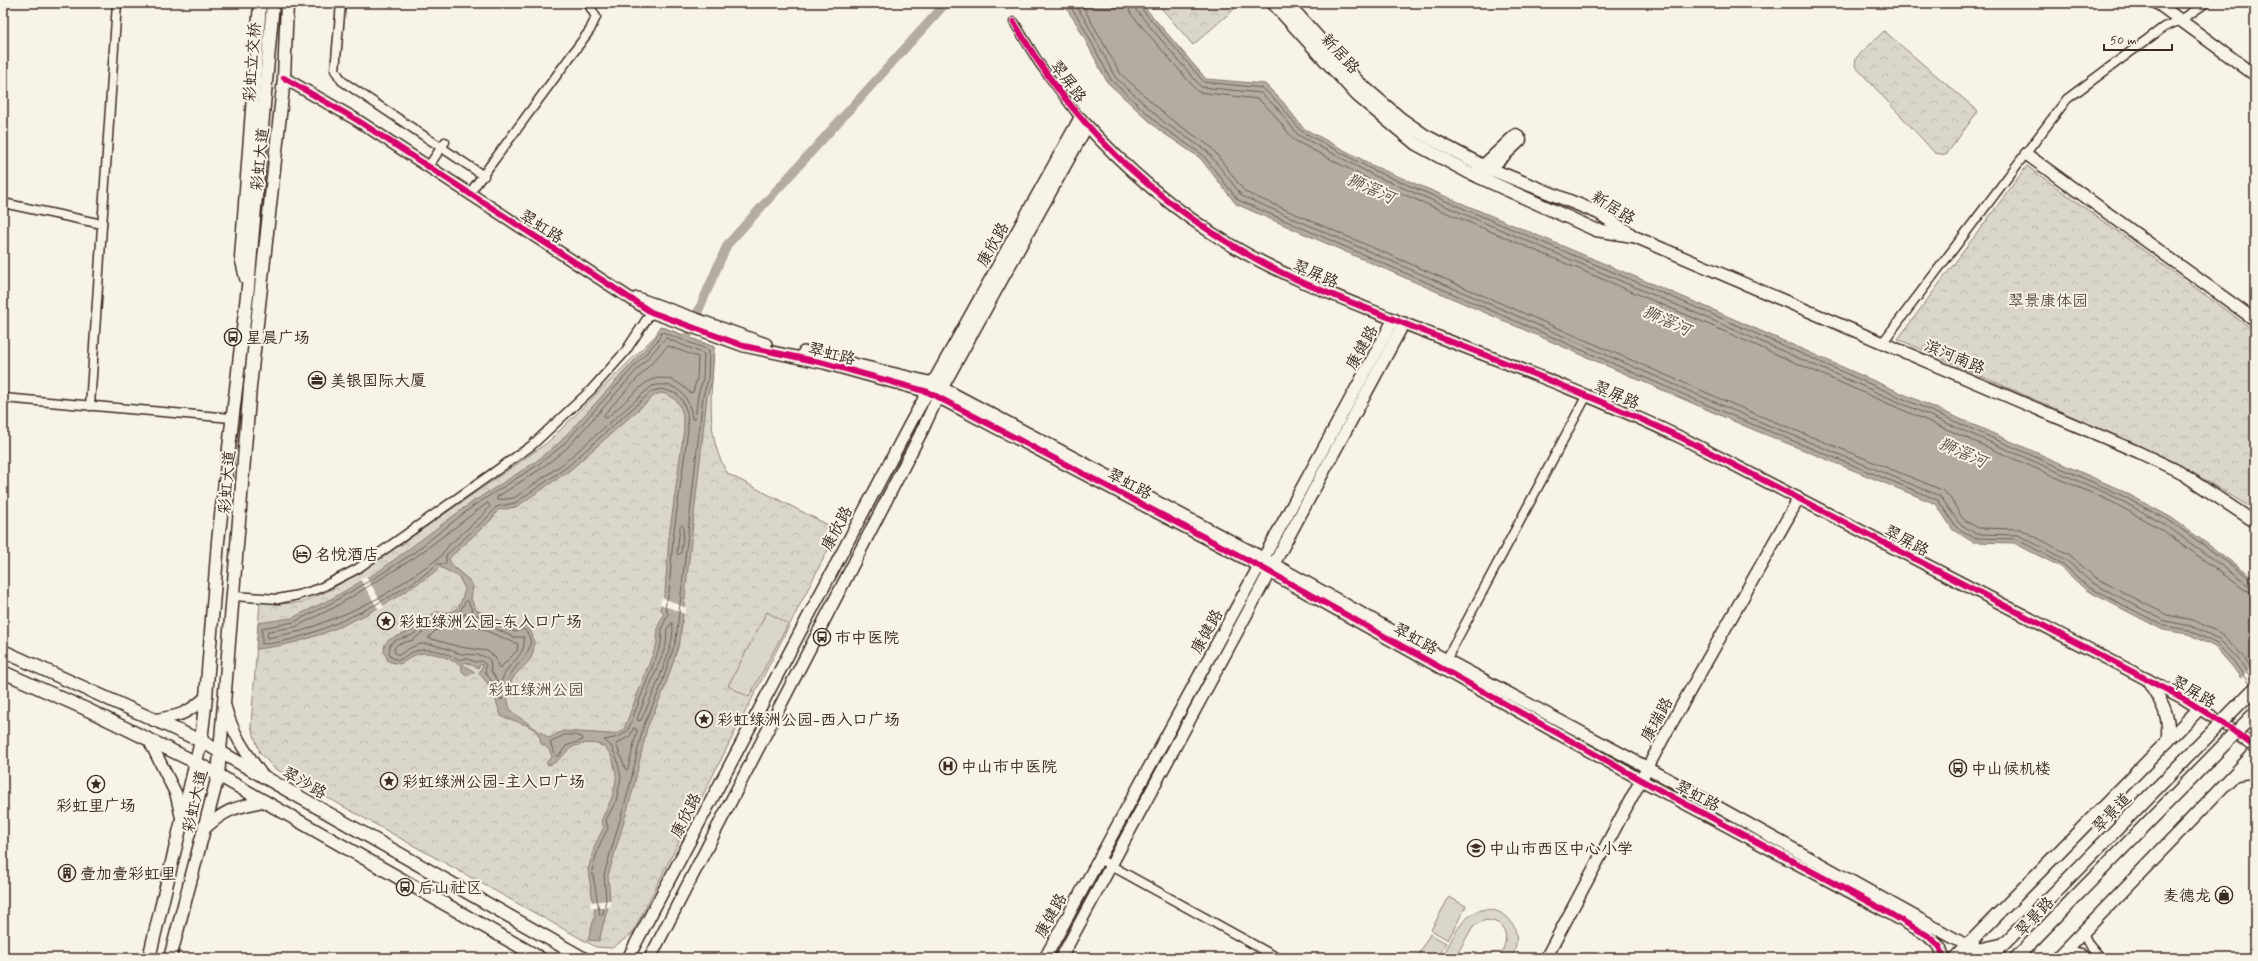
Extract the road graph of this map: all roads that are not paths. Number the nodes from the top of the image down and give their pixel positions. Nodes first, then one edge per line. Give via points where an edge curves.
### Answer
1 (117, 3) edge
2 (260, 3) edge
3 (273, 3) edge
4 (287, 3) edge
5 (341, 3) edge
6 (588, 3) edge
7 (1273, 3) edge
8 (1287, 3) edge
9 (2157, 3) edge
10 (2206, 3) edge
11 (2181, 20) junction
12 (1014, 22) dead end
13 (2255, 75) edge
14 (284, 78) junction
15 (1084, 122) junction
16 (443, 145) junction
17 (2026, 154) junction
18 (428, 167) junction
19 (1482, 172) junction
20 (484, 176) junction
21 (469, 194) junction
22 (257, 196) joint
23 (3, 203) edge
24 (102, 224) junction
25 (1633, 236) junction
26 (248, 287) junction
27 (654, 308) junction
28 (2255, 320) edge
29 (1399, 321) junction
30 (1883, 342) junction
31 (935, 390) junction
32 (1587, 395) junction
33 (3, 398) edge
34 (90, 406) junction
35 (232, 418) junction
36 (1799, 498) junction
37 (2255, 522) edge
38 (1262, 562) junction
39 (1272, 568) junction
40 (233, 596) junction
41 (3, 651) edge
42 (1446, 660) junction
43 (3, 672) edge
44 (2148, 680) junction
45 (2255, 688) edge
46 (206, 697) junction
47 (224, 704) junction
48 (2200, 708) junction
49 (2255, 713) edge
50 (152, 720) junction
51 (201, 741) junction
52 (150, 742) junction
53 (2167, 742) junction
54 (2255, 747) edge
55 (220, 752) junction
56 (2255, 753) edge
57 (197, 763) junction
58 (1648, 768) junction
59 (2255, 771) edge
60 (2236, 774) junction
61 (218, 776) junction
62 (264, 777) junction
63 (1641, 780) junction
64 (265, 801) junction
65 (182, 820) junction
66 (204, 829) junction
67 (1099, 859) junction
68 (1111, 866) junction
69 (2083, 933) junction
70 (2003, 944) junction
71 (1968, 946) junction
72 (2061, 955) edge
73 (149, 958) edge
74 (170, 958) edge
75 (540, 958) edge
76 (583, 958) edge
77 (628, 958) edge
78 (650, 958) edge
79 (1045, 958) edge
80 (1061, 958) edge
81 (1278, 958) edge
82 (1546, 958) edge
83 (1944, 958) edge
84 (1955, 958) edge
85 (1990, 958) edge
86 (2016, 958) edge
87 (2087, 958) edge
88 (2100, 958) edge

1 - 24 street
2 - 26 main road via 241,257
3 - 22 main road, 彩虹立交桥
4 - 14 main road, 彩虹大道
5 - 16 street via 335,70 342,81
6 - 20 street via 596,17 590,30
7 - 19 main road, 新居路 via 1358,96 1393,126 1416,144
8 - 19 main road, 新居路 via 1358,82 1424,136
9 - 11 street
10 - 11 street
11 - 13 street
11 - 17 street via 2164,27 2067,99
12 - 15 street, 翠屏路 via 1048,76
14 - 18 street, 翠虹路 via 357,120
14 - 40 main road, 彩虹大道 via 250,387
15 - 29 street, 翠屏路 via 1115,155 1159,194 1230,245 1308,285
15 - 31 street, 康欣路
16 - 18 street
16 - 20 street
17 - 28 street
17 - 30 street
18 - 21 street, 翠虹路
19 - 25 main road, 新居路 via 1599,213
19 - 25 main road, 新居路 via 1596,230
20 - 21 street
21 - 27 street, 翠虹路 via 626,295
22 - 26 main road, 彩虹大道
23 - 24 street
24 - 34 street
25 - 30 street, 滨河南路
26 - 35 main road, 彩虹大道
27 - 31 street, 翠虹路 via 719,333 744,346
27 - 40 street via 625,352 596,385 530,446 358,569 318,589 278,600
29 - 32 street, 翠屏路
29 - 38 street, 康健路
29 - 39 street, 康健路
30 - 37 street, 滨河南路 via 2178,471
31 - 38 street, 翠虹路
31 - 77 street, 康欣路
31 - 78 street, 康欣路 via 922,431
32 - 36 street, 翠屏路 via 1684,439
32 - 42 street
33 - 34 street
34 - 35 street
35 - 46 main road, 彩虹大道 via 218,541
36 - 44 street, 翠屏路
36 - 58 street, 康瑞路
38 - 39 street, 翠虹路
38 - 67 street, 康健路
39 - 42 street, 翠虹路
39 - 63 street, 翠虹路
39 - 68 street, 康健路
40 - 47 main road, 彩虹大道
41 - 50 main road, 翠沙路
42 - 58 street, 翠虹路
43 - 52 main road
44 - 48 street, 翠屏路
44 - 53 main road via 2165,708 2169,725
45 - 70 main road, 翠景道, bridge
46 - 50 street via 180,716
46 - 51 main road, 彩虹大道
47 - 55 main road, 彩虹大道
47 - 62 street via 243,749
48 - 53 main road
48 - 54 street, 翠屏路
49 - 86 main road, 翠景路, bridge
50 - 51 main road, 翠沙路
51 - 55 main road, 翠沙路
51 - 57 main road, 彩虹大道
52 - 57 main road
52 - 65 street via 176,794
53 - 71 main road
55 - 61 main road, 彩虹大道
55 - 62 main road, 翠沙路
56 - 60 main road
57 - 61 main road
57 - 65 main road, 彩虹大道
58 - 63 street, 康瑞路
58 - 71 street, 翠虹路
59 - 60 main road
60 - 69 main road
61 - 64 main road
61 - 66 main road, 彩虹大道
62 - 76 main road, 翠沙路
63 - 82 street, 康瑞路
63 - 83 street, 翠虹路 via 1927,935 1940,947
64 - 66 street via 234,808 221,814
64 - 75 main road
65 - 73 main road, 彩虹大道
66 - 74 main road, 彩虹大道
67 - 68 street
67 - 79 street, 康健路
68 - 80 street, 康健路
68 - 81 street
69 - 72 main road
69 - 88 street
70 - 71 street, 翠虹路 via 1980,950
70 - 85 main road, 翠景道
71 - 84 main road
72 - 87 street via 2080,954

